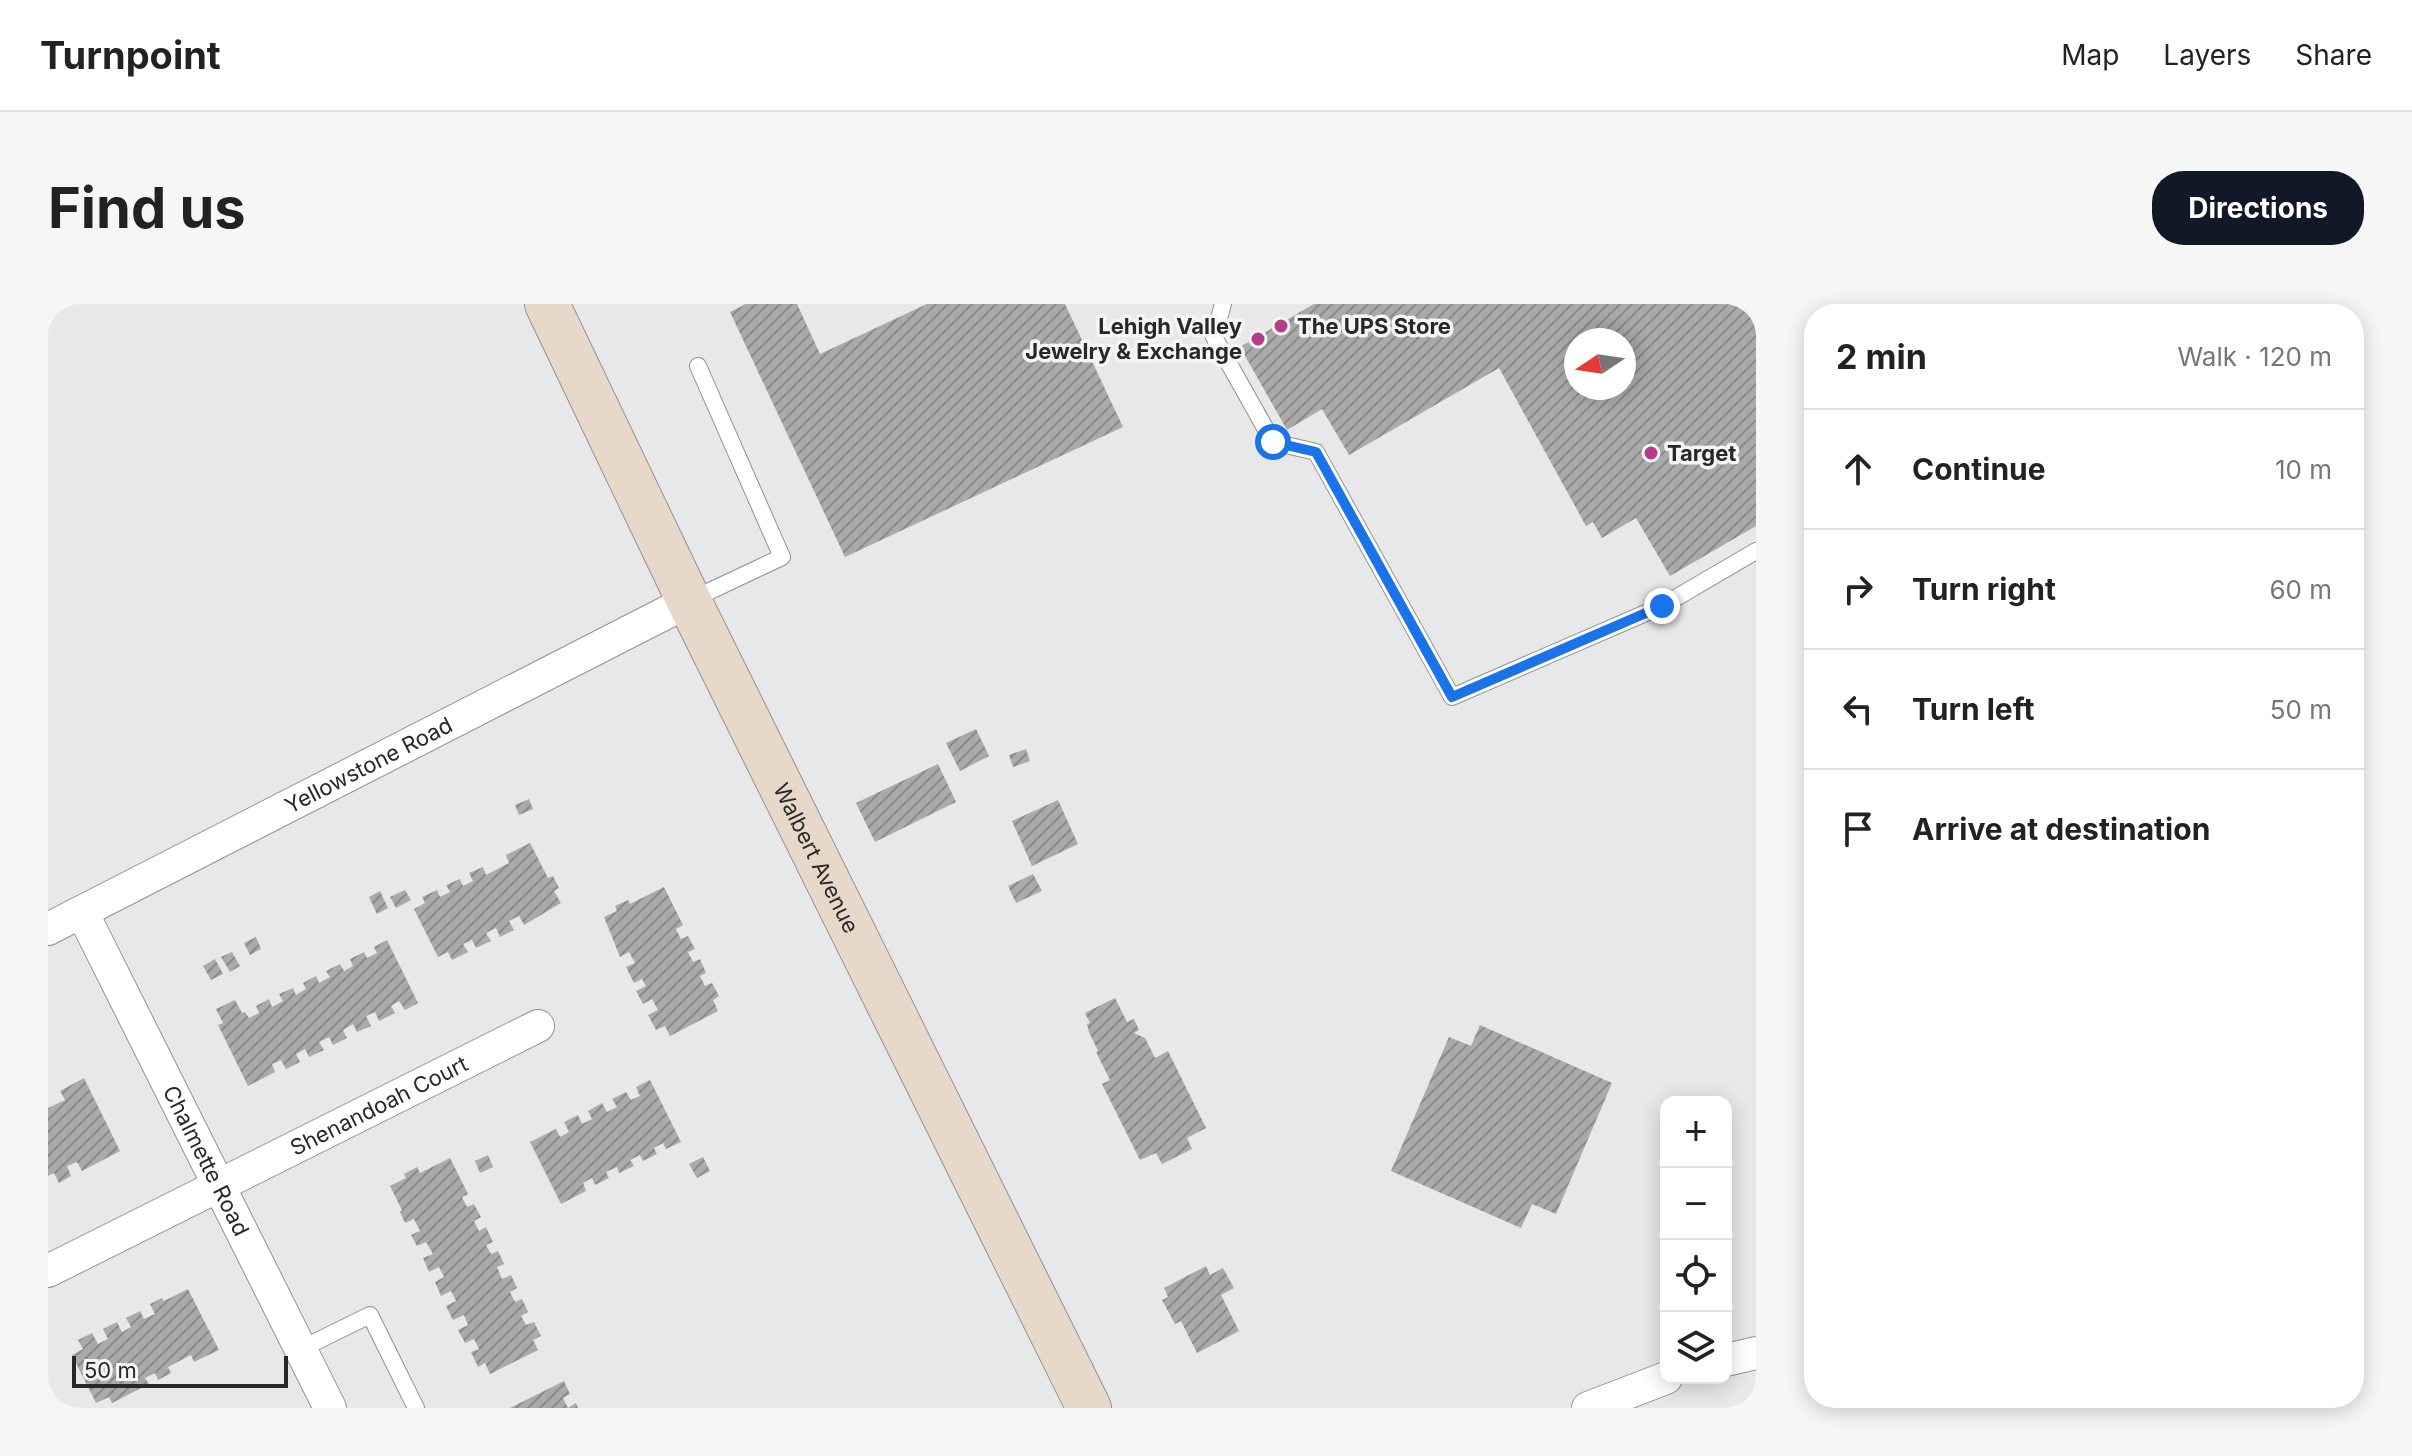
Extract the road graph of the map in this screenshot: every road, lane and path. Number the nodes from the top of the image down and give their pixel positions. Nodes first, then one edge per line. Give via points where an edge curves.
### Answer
1 (1223, 304) edge
2 (555, 312) edge
3 (698, 366) dead end
4 (1756, 551) edge
5 (689, 601) junction
6 (82, 912) junction
7 (48, 929) edge
8 (538, 1026) dead end
9 (219, 1187) junction
10 (48, 1271) edge
11 (301, 1349) junction
12 (1756, 1353) edge
13 (1732, 1359) edge
14 (1660, 1380) edge
15 (330, 1408) edge
16 (416, 1408) edge
17 (1089, 1408) edge
18 (1588, 1408) edge

1 - 4 lane via 1214,337 1273,442 1316,452 1452,697 1662,606
2 - 5 main road, Walbert Avenue
3 - 5 lane via 782,557
5 - 6 street, Yellowstone Road
5 - 17 main road, Walbert Avenue
6 - 7 street, Yellowstone Road
6 - 9 street, Chalmette Road
8 - 9 street, Shenandoah Court
9 - 10 street, Shenandoah Court
9 - 11 street, Chalmette Road
11 - 15 street, Chalmette Road
11 - 16 lane via 370,1315
12 - 13 street
14 - 18 street

